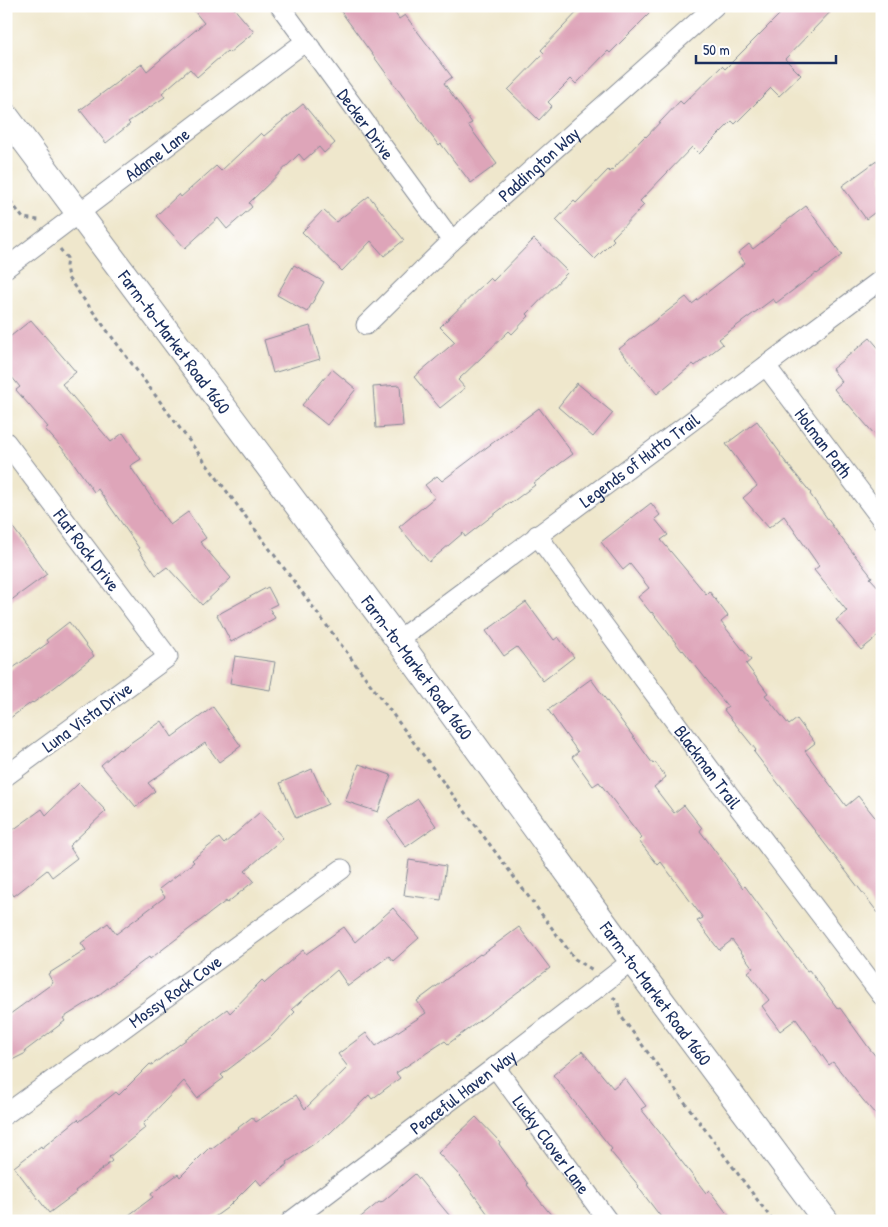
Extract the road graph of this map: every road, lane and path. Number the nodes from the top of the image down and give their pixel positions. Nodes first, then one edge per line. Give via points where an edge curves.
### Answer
1 (280, 6) edge
2 (715, 6) edge
3 (306, 41) junction
4 (6, 116) edge
5 (6, 195) edge
6 (78, 212) junction
7 (38, 220) dead end
8 (452, 241) junction
9 (67, 258) dead end
10 (6, 268) edge
11 (882, 279) edge
12 (366, 325) dead end
13 (766, 366) junction
14 (6, 442) edge
15 (882, 520) edge
16 (538, 535) junction
17 (398, 640) junction
18 (168, 658) joint
19 (6, 776) edge
20 (342, 869) dead end
21 (632, 961) junction
22 (592, 969) dead end
23 (882, 996) edge
24 (618, 1003) dead end
25 (495, 1067) junction
26 (6, 1114) edge
27 (290, 1221) edge
28 (608, 1221) edge
29 (773, 1221) edge
30 (826, 1221) edge

1 - 3 street, Decker Drive
2 - 8 street, Paddington Way
3 - 6 street, Adame Lane
3 - 8 street, Decker Drive
4 - 6 main road, Farm-to-Market Road 1660
5 - 7 path via 23,218
6 - 10 street, Adame Lane
6 - 17 main road, Farm-to-Market Road 1660
8 - 12 street, Paddington Way
9 - 22 path via 68,278 575,958
11 - 13 street, Legends of Hutto Trail
13 - 15 street, Holman Path
13 - 16 street, Legends of Hutto Trail
14 - 18 street, Flat Rock Drive
16 - 17 street, Legends of Hutto Trail
16 - 23 street, Blackman Trail
17 - 21 main road, Farm-to-Market Road 1660
18 - 19 street, Luna Vista Drive
20 - 26 street, Mossy Rock Cove
21 - 25 street, Peaceful Haven Way
21 - 30 main road, Farm-to-Market Road 1660
24 - 29 path via 620,1015
25 - 27 street, Peaceful Haven Way
25 - 28 street, Lucky Clover Lane

